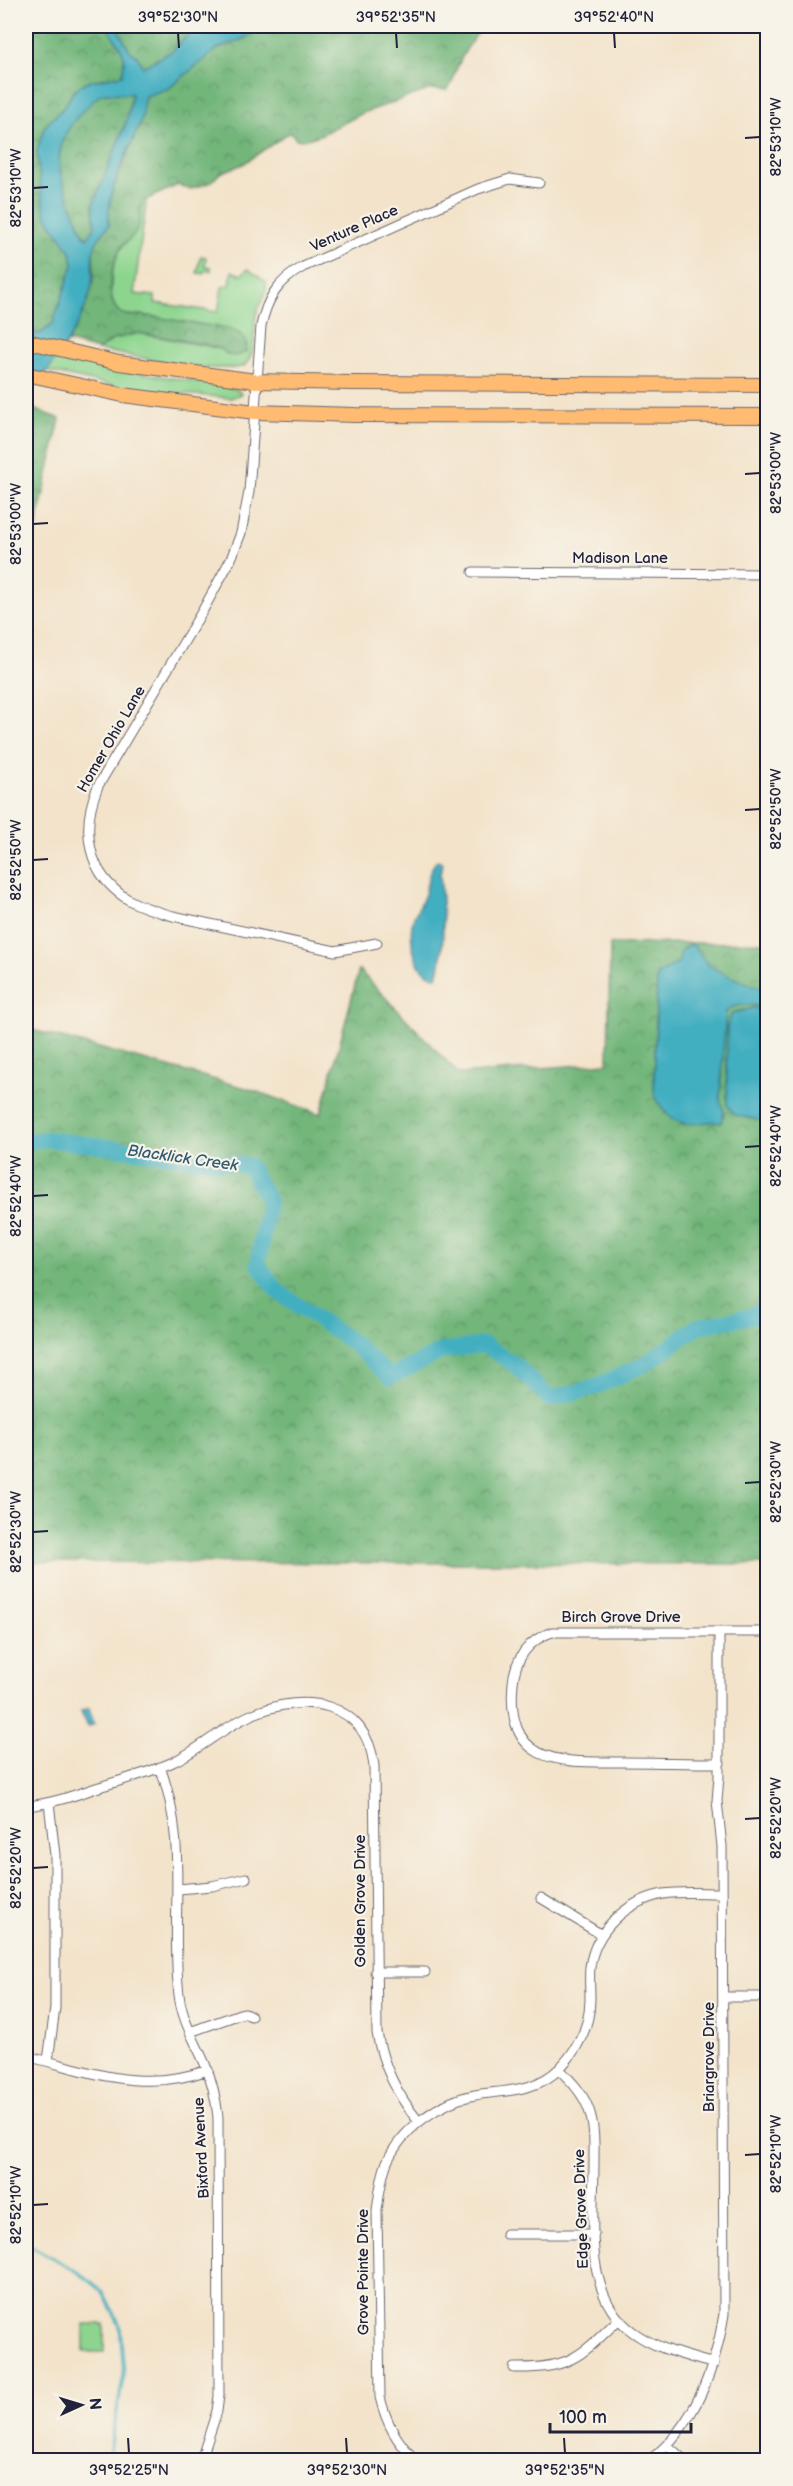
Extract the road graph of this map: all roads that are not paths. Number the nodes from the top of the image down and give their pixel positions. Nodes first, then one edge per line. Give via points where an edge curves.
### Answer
1 (539, 183) dead end
2 (26, 341) edge
3 (26, 374) edge
4 (256, 381) junction
5 (768, 385) edge
6 (255, 412) junction
7 (768, 416) edge
8 (473, 573) dead end
9 (768, 574) edge
10 (377, 944) dead end
11 (719, 1632) junction
12 (768, 1632) edge
13 (720, 1763) junction
14 (160, 1767) junction
15 (49, 1803) junction
16 (26, 1806) edge
17 (246, 1878) dead end
18 (178, 1889) junction
19 (722, 1893) junction
20 (541, 1898) dead end
21 (602, 1935) junction
22 (375, 1972) junction
23 (425, 1972) dead end
24 (724, 1997) junction
25 (768, 1997) edge
26 (251, 2016) dead end
27 (190, 2032) junction
28 (26, 2056) edge
29 (48, 2061) junction
30 (559, 2069) junction
31 (208, 2070) junction
32 (419, 2122) junction
33 (506, 2234) dead end
34 (594, 2234) junction
35 (619, 2319) junction
36 (714, 2364) junction
37 (514, 2368) dead end
38 (667, 2445) junction
39 (201, 2460) edge
40 (416, 2460) edge
41 (650, 2460) edge
42 (684, 2460) edge

1 - 4 street, Venture Place via 510,179 478,189 289,275 274,291 265,310
2 - 4 main road via 170,371
3 - 6 main road via 170,403
4 - 5 main road
4 - 6 street, Homer Ohio Lane
6 - 7 main road
6 - 10 street, Homer Ohio Lane via 246,516 236,548 98,786 88,814 88,844 112,886 149,909 334,951
8 - 9 street, Madison Lane
11 - 12 street, Birch Grove Drive
11 - 13 street, Briargrove Drive
11 - 13 street, Birch Grove Drive via 552,1632 524,1652 513,1685 515,1722 520,1735 552,1760
13 - 19 street, Briargrove Drive via 717,1801
14 - 15 street
14 - 18 street, Bixford Avenue via 175,1820
14 - 22 street, Golden Grove Drive via 254,1714 311,1704 351,1717 372,1752
15 - 16 street
15 - 29 street via 55,1855 56,2008
17 - 18 street
18 - 27 street, Bixford Avenue via 179,1995
19 - 21 street, Grove Pointe Drive via 651,1897 627,1909
19 - 24 street, Briargrove Drive
20 - 21 street
21 - 30 street, Grove Pointe Drive via 590,1966 585,2030
22 - 23 street
22 - 32 street, Golden Grove Drive via 375,2019 384,2066
24 - 25 street
24 - 36 street, Briargrove Drive via 725,2288
26 - 27 street via 240,2014
27 - 31 street, Bixford Avenue
28 - 29 street
29 - 31 street via 133,2081 177,2078
30 - 32 street, Grove Pointe Drive via 529,2088 465,2098
30 - 34 street, Edge Grove Drive via 580,2093 591,2118
31 - 39 street, Bixford Avenue via 217,2105 219,2138 219,2396 218,2411
32 - 40 street, Grove Pointe Drive via 387,2162 377,2211 380,2397 394,2436
33 - 34 street
34 - 35 street, Edge Grove Drive via 600,2284
35 - 36 street, Edge Grove Drive via 647,2341
35 - 37 street via 566,2362 548,2368
36 - 38 street, Briargrove Drive via 691,2413
38 - 41 street, Briargrove Drive
38 - 42 street

